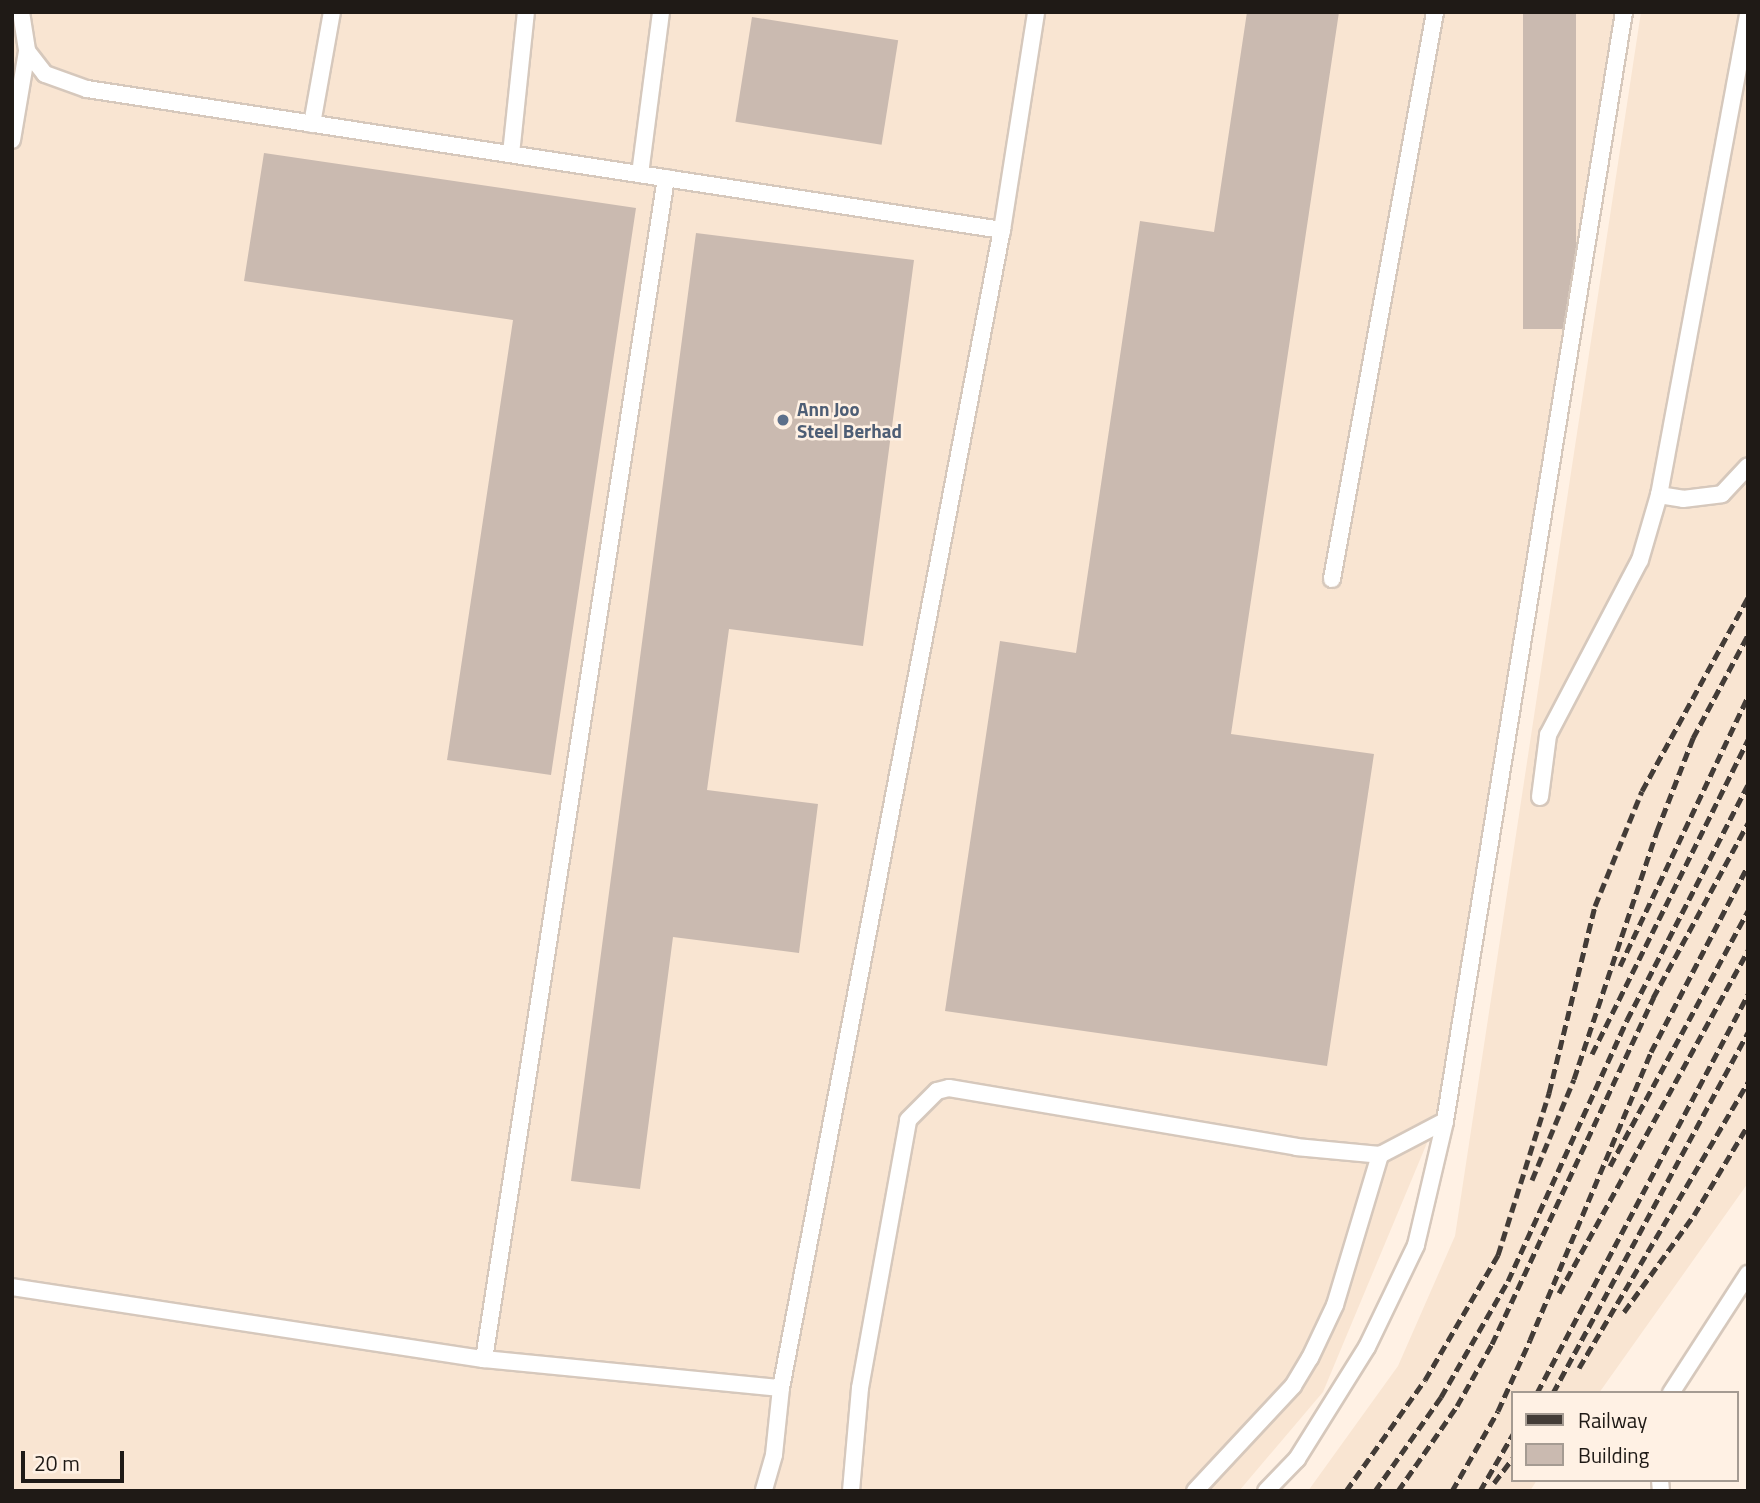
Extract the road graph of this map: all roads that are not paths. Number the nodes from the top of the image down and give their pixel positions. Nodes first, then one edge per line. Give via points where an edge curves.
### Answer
1 (21, 12) edge
2 (332, 12) edge
3 (526, 12) edge
4 (661, 12) edge
5 (1037, 12) edge
6 (1435, 12) edge
7 (1624, 12) edge
8 (1748, 16) edge
9 (27, 51) junction
10 (312, 124) junction
11 (12, 139) edge
12 (511, 154) junction
13 (640, 174) junction
14 (666, 178) junction
15 (1002, 230) junction
16 (1748, 466) edge
17 (1659, 495) junction
18 (1332, 579) dead end
19 (1539, 797) dead end
20 (1445, 1121) junction
21 (1380, 1156) junction
22 (1748, 1274) edge
23 (12, 1287) edge
24 (484, 1359) junction
25 (781, 1388) junction
26 (1672, 1391) edge
27 (764, 1491) edge
28 (851, 1491) edge
29 (1195, 1491) edge
30 (1266, 1491) edge

1 - 9 lane
2 - 10 lane
3 - 12 lane
4 - 13 lane
5 - 15 lane
6 - 18 lane
7 - 20 lane
8 - 17 lane
9 - 10 lane via 45,74 88,89
9 - 11 lane
10 - 12 lane
12 - 13 lane
13 - 14 lane
14 - 15 lane
14 - 24 lane
15 - 25 lane
16 - 17 lane via 1722,494 1683,499
17 - 19 lane via 1640,560 1548,735
20 - 21 lane
20 - 30 lane via 1416,1245 1367,1347 1297,1459
21 - 28 lane via 1296,1147 949,1088 937,1091 908,1120 860,1388
21 - 29 lane via 1335,1305 1310,1358 1293,1386
22 - 26 lane
23 - 24 lane
24 - 25 lane
25 - 27 lane via 774,1455

